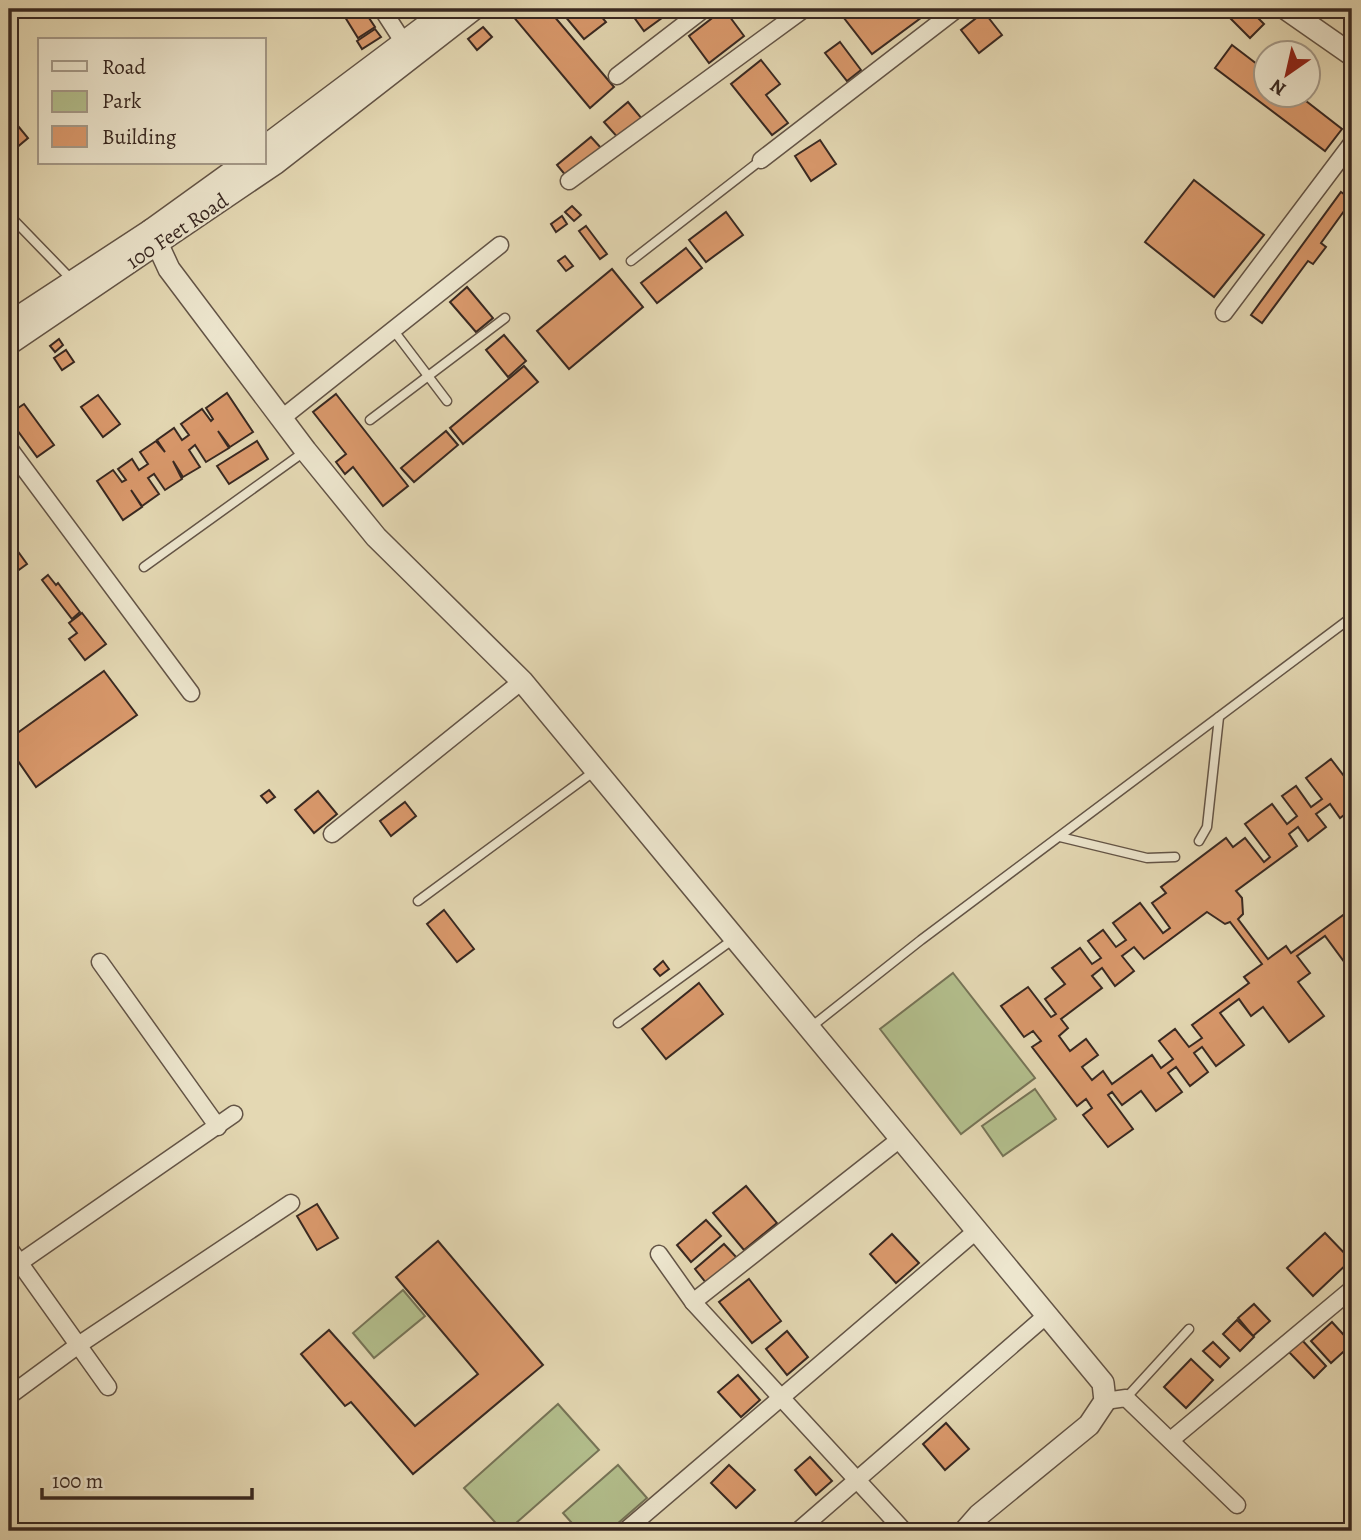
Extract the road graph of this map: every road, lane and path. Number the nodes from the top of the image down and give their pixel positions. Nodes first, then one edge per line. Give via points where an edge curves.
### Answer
1 (382, 9) edge
2 (448, 9) edge
3 (474, 9) edge
4 (704, 9) edge
5 (804, 9) edge
6 (957, 9) edge
7 (1286, 9) edge
8 (404, 43) junction
9 (1352, 55) edge
10 (617, 76) dead end
11 (1352, 143) edge
12 (266, 146) edge
13 (761, 160) joint
14 (243, 164) edge
15 (569, 181) dead end
16 (9, 215) edge
17 (155, 238) junction
18 (500, 245) dead end
19 (631, 261) dead end
20 (73, 281) junction
21 (1224, 313) dead end
22 (505, 318) dead end
23 (9, 323) edge
24 (394, 331) junction
25 (9, 344) edge
26 (428, 376) junction
27 (447, 401) dead end
28 (282, 418) junction
29 (370, 420) dead end
30 (9, 448) edge
31 (306, 451) junction
32 (144, 568) dead end
33 (1352, 617) edge
34 (522, 681) junction
35 (191, 693) dead end
36 (1219, 718) junction
37 (596, 770) junction
38 (332, 834) dead end
39 (1060, 837) junction
40 (1199, 841) dead end
41 (1175, 857) dead end
42 (418, 901) dead end
43 (736, 937) junction
44 (100, 962) dead end
45 (618, 1023) dead end
46 (809, 1029) junction
47 (234, 1114) dead end
48 (218, 1127) junction
49 (900, 1139) junction
50 (291, 1203) dead end
51 (976, 1231) junction
52 (9, 1248) edge
53 (659, 1254) dead end
54 (14, 1267) edge
55 (1352, 1289) edge
56 (693, 1302) junction
57 (1048, 1314) junction
58 (1189, 1329) dead end
59 (77, 1346) junction
60 (108, 1387) dead end
61 (9, 1396) edge
62 (1126, 1398) junction
63 (783, 1399) junction
64 (1105, 1401) junction
65 (1172, 1439) junction
66 (858, 1481) junction
67 (1237, 1505) dead end
68 (625, 1531) edge
69 (798, 1531) edge
70 (904, 1531) edge
71 (965, 1531) edge

1 - 8 street
2 - 8 street
3 - 17 street, 100 Feet Road via 276,163
4 - 10 street
5 - 15 street
6 - 13 street
7 - 9 street
8 - 12 street
11 - 21 street
13 - 19 lane
14 - 17 street, 100 Feet Road
16 - 20 lane
17 - 20 street, 100 Feet Road
17 - 25 street, 100 Feet Road
17 - 28 street via 169,269
18 - 24 street
20 - 23 street, 100 Feet Road
22 - 26 lane
24 - 26 lane
24 - 28 street
26 - 27 lane
26 - 29 lane
28 - 31 street
30 - 35 street
31 - 32 lane
31 - 34 street via 376,537
33 - 36 lane
34 - 37 street
34 - 38 street
36 - 39 lane
36 - 40 lane via 1207,827
37 - 42 lane
37 - 43 street
39 - 41 lane via 1147,858
39 - 46 lane
43 - 45 lane
43 - 46 street
44 - 48 street
46 - 49 street
47 - 48 street
48 - 54 street
49 - 51 street
49 - 56 street
50 - 59 street
51 - 57 street
51 - 63 street
52 - 54 street
53 - 56 street
54 - 59 street
55 - 65 street
56 - 63 street
57 - 64 street via 1104,1383
57 - 66 street
58 - 62 lane
59 - 60 street
59 - 61 street
62 - 64 street
62 - 65 street
63 - 66 street
63 - 68 street
64 - 71 street via 1089,1425
65 - 67 street
66 - 69 street
66 - 70 street

